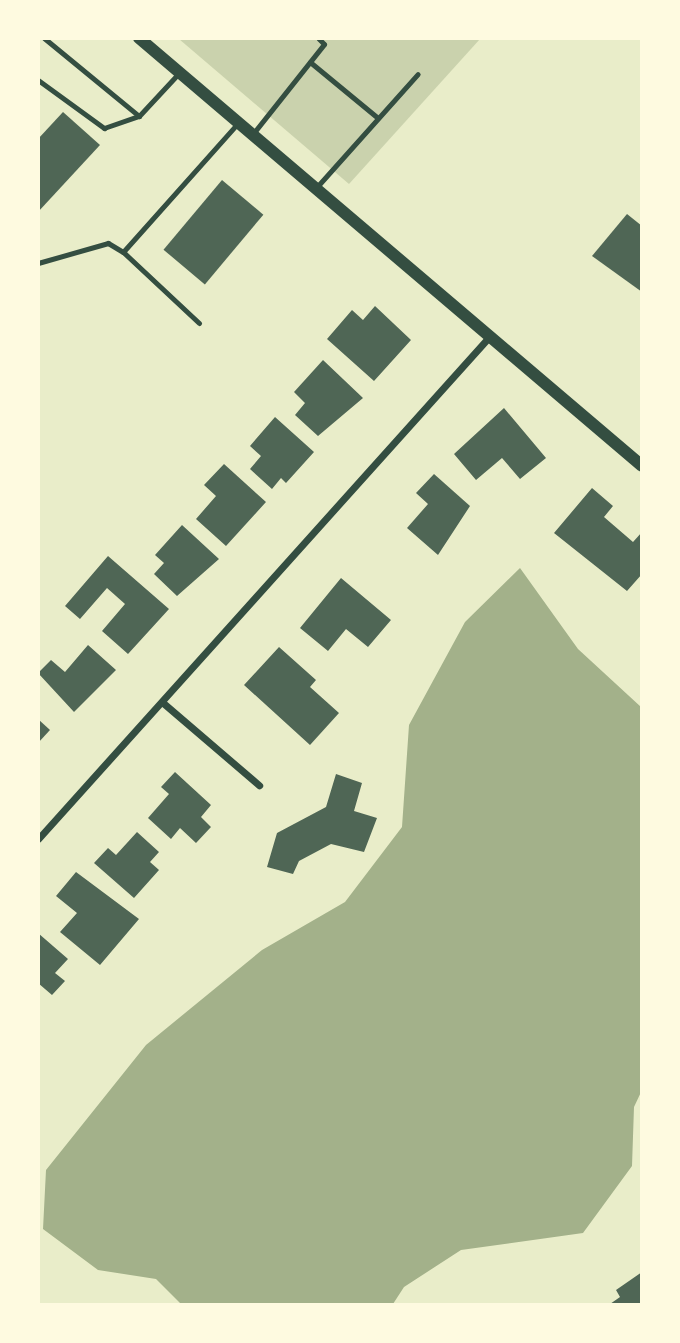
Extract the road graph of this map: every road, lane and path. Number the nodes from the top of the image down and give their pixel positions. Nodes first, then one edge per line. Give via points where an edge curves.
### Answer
1 (44, 38) edge
2 (139, 38) edge
3 (318, 38) edge
4 (310, 62) junction
5 (179, 73) junction
6 (418, 74) dead end
7 (38, 80) edge
8 (139, 116) junction
9 (379, 118) junction
10 (238, 123) junction
11 (252, 135) junction
12 (315, 189) junction
13 (123, 252) junction
14 (38, 263) edge
15 (199, 323) dead end
16 (489, 338) junction
17 (642, 466) edge
18 (162, 702) junction
19 (259, 785) dead end
20 (38, 839) edge

1 - 8 lane
2 - 5 street
3 - 4 lane via 324,44
4 - 9 lane
4 - 11 lane
5 - 8 lane
5 - 10 street
6 - 9 lane
7 - 8 lane via 93,124 119,127
9 - 12 lane
10 - 11 street
10 - 13 lane
11 - 12 street
12 - 16 street
13 - 14 lane via 108,243
13 - 15 lane
16 - 17 street
16 - 18 street
18 - 19 street
18 - 20 street

